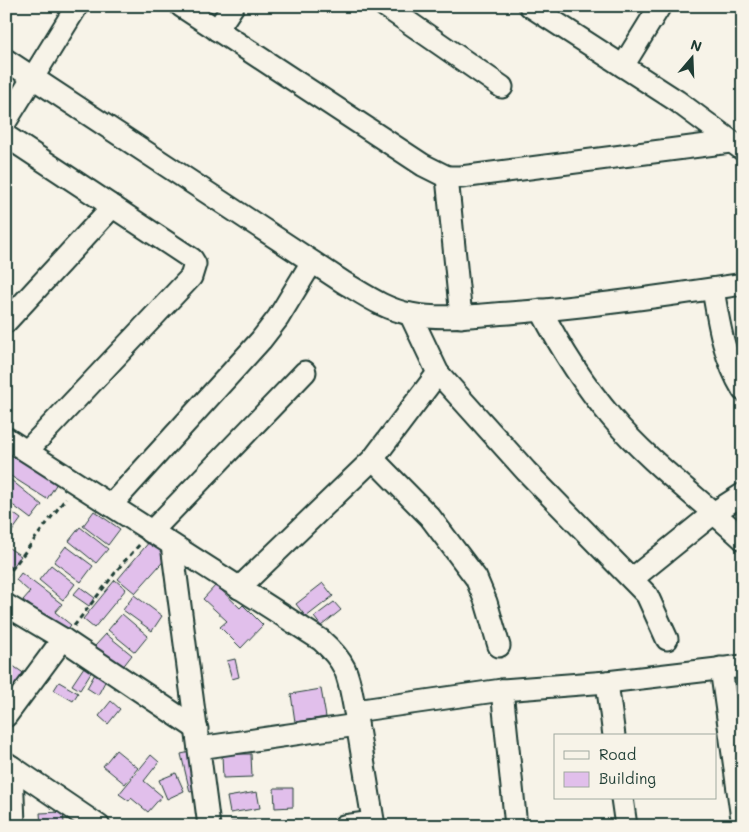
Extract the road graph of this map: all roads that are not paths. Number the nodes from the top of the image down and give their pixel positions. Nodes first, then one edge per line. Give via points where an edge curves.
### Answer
1 (77, 6) edge
2 (181, 6) edge
3 (233, 6) edge
4 (385, 6) edge
5 (530, 6) edge
6 (660, 6) edge
7 (217, 30) junction
8 (6, 60) edge
9 (623, 66) junction
10 (32, 77) junction
11 (502, 87) dead end
12 (6, 120) edge
13 (6, 136) edge
14 (736, 146) edge
15 (447, 177) junction
16 (113, 206) junction
17 (312, 262) junction
18 (743, 284) edge
19 (713, 289) junction
20 (541, 310) junction
21 (410, 314) junction
22 (461, 316) junction
23 (6, 322) edge
24 (306, 372) dead end
25 (438, 373) junction
26 (743, 390) edge
27 (6, 438) edge
28 (28, 451) junction
29 (373, 459) junction
30 (743, 494) edge
31 (111, 505) junction
32 (714, 512) junction
33 (151, 532) junction
34 (743, 539) edge
35 (172, 545) junction
36 (632, 579) junction
37 (239, 588) junction
38 (6, 605) edge
39 (666, 639) dead end
40 (64, 640) junction
41 (499, 646) dead end
42 (743, 666) edge
43 (721, 668) junction
44 (607, 682) junction
45 (502, 690) junction
46 (6, 716) edge
47 (356, 718) junction
48 (614, 734) edge
49 (198, 738) junction
50 (9, 765) edge
51 (622, 800) edge
52 (374, 824) edge
53 (14, 826) edge
54 (99, 826) edge
55 (210, 826) edge
56 (344, 826) edge
57 (516, 826) edge
58 (626, 826) edge
59 (743, 826) edge

1 - 10 street
2 - 7 street
3 - 7 street
4 - 11 street
5 - 9 street
6 - 9 street
7 - 15 street via 423,165
8 - 10 street
9 - 14 street
10 - 12 street
10 - 17 street
13 - 16 street
14 - 15 street
15 - 22 street
16 - 23 street
16 - 28 street via 192,259 195,269
17 - 21 street via 386,307
17 - 31 street via 265,335
18 - 19 street
19 - 20 street
19 - 26 street via 725,353
20 - 22 street
20 - 32 street via 565,356 612,418
21 - 22 street
21 - 25 street
24 - 33 street
25 - 29 street
25 - 36 street via 526,471
27 - 28 street
28 - 31 street
29 - 37 street
29 - 41 street via 430,518 476,578
30 - 32 street
31 - 33 street
32 - 34 street
32 - 36 street
33 - 35 street
35 - 37 street
35 - 49 street
36 - 39 street via 647,595
37 - 47 street via 321,640 336,654 347,671
38 - 40 street
40 - 46 street
40 - 49 street
42 - 43 street
43 - 44 street
43 - 59 street
44 - 45 street
44 - 48 street
45 - 47 street
45 - 57 street
47 - 49 street
47 - 52 street
49 - 55 street
50 - 53 street
50 - 54 street
51 - 58 street
52 - 56 street

